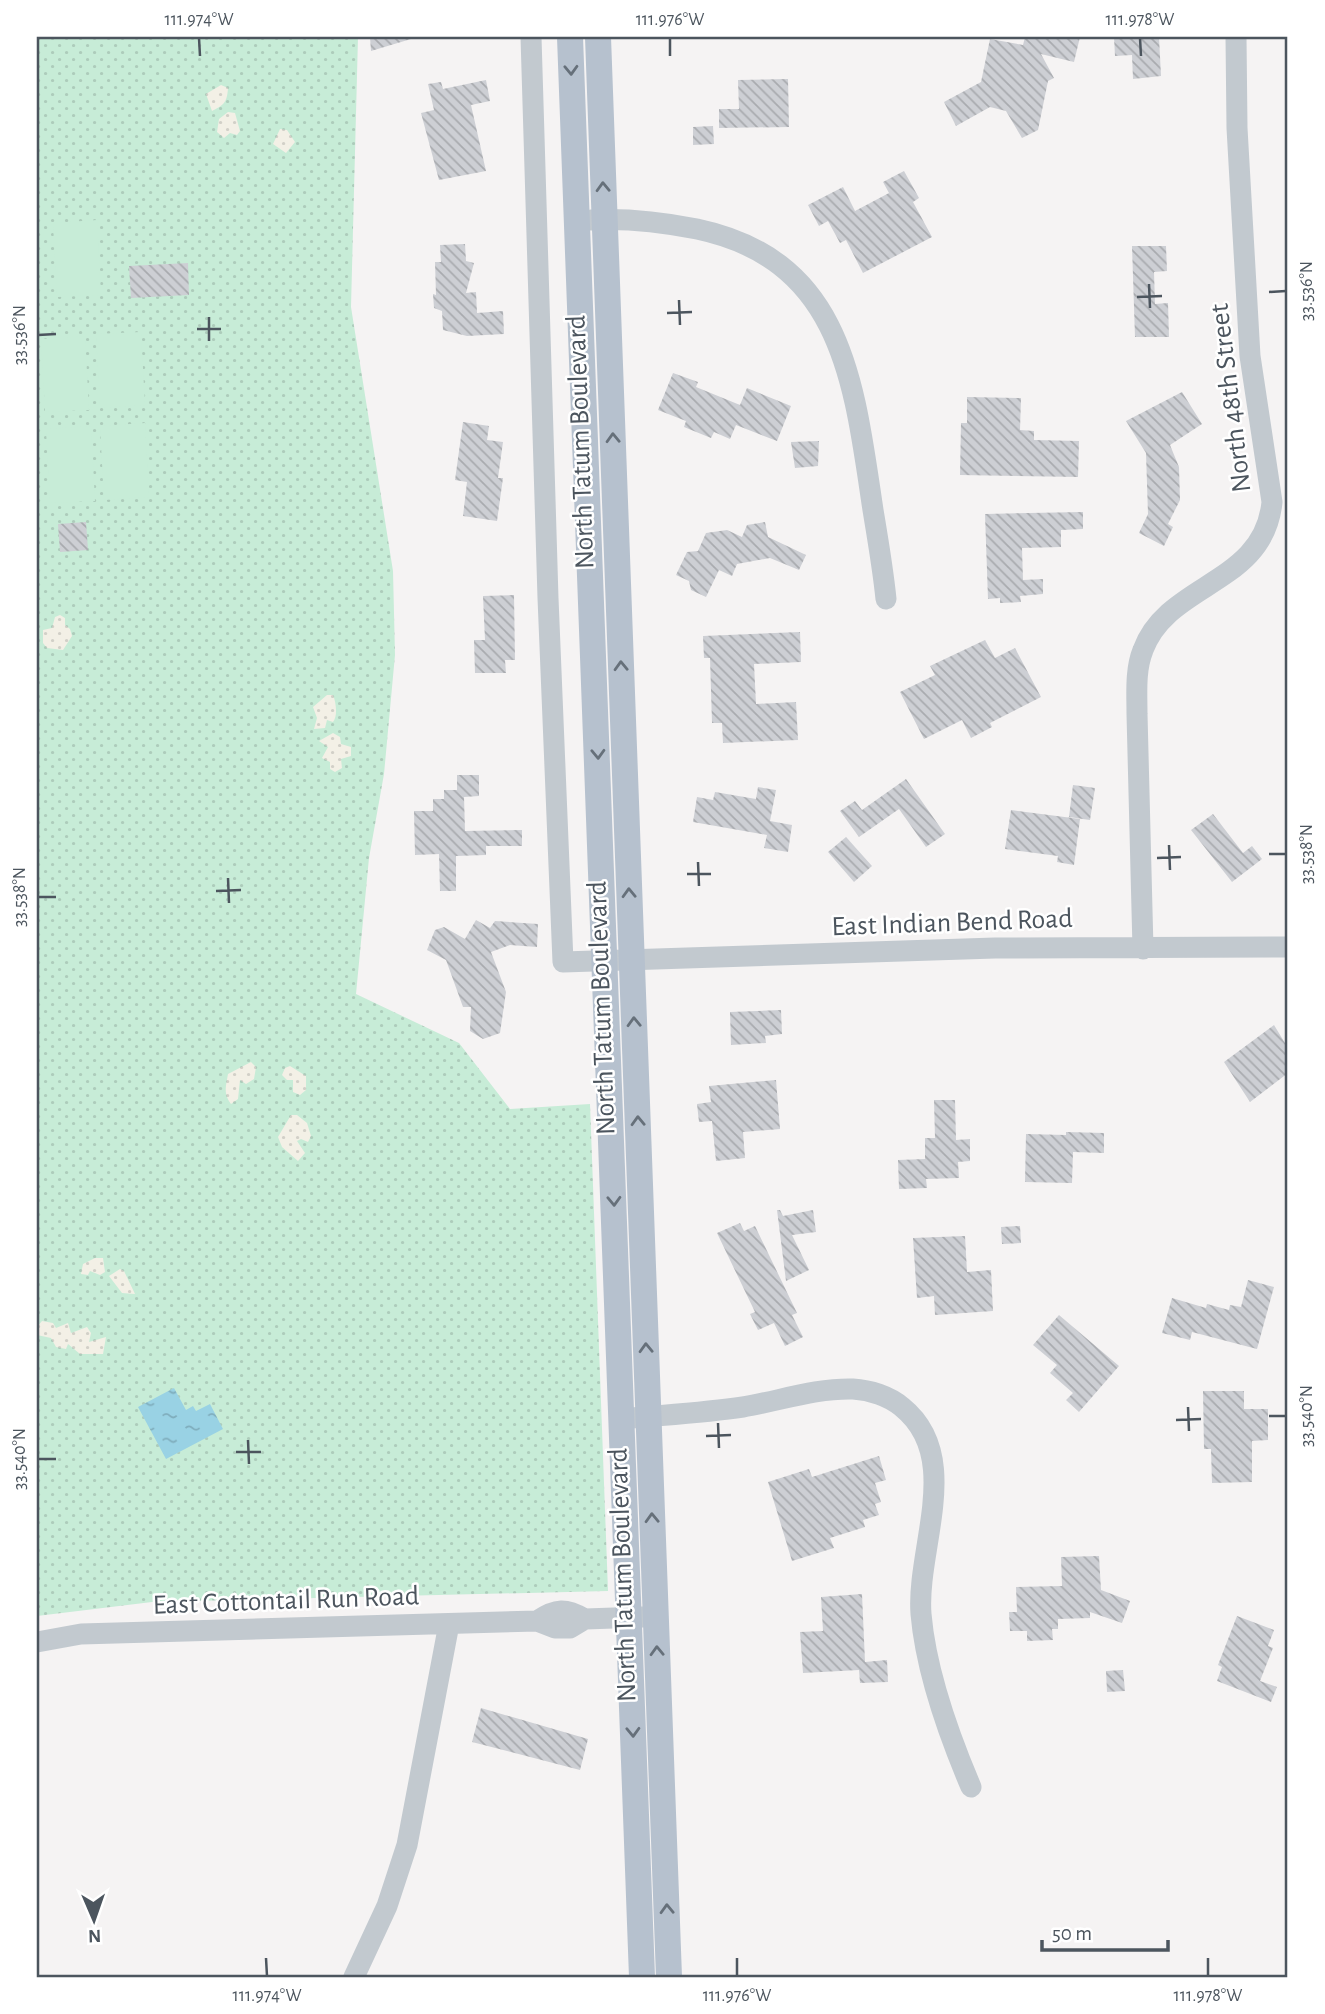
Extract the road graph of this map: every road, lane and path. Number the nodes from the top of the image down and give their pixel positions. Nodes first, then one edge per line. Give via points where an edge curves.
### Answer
1 (531, 37) edge
2 (570, 37) edge
3 (598, 37) edge
4 (1236, 37) edge
5 (604, 220) junction
6 (576, 221) junction
7 (886, 599) dead end
8 (1288, 947) edge
9 (1143, 949) junction
10 (618, 961) junction
11 (648, 1417) junction
12 (621, 1419) junction
13 (656, 1616) junction
14 (629, 1617) junction
15 (449, 1624) junction
16 (37, 1642) edge
17 (971, 1787) dead end
18 (354, 1977) edge
19 (642, 1977) edge
20 (669, 1977) edge

1 - 10 street, North Tatum Boulevard via 563,962
2 -> 6 main road, North Tatum Boulevard
5 -> 3 main road, North Tatum Boulevard
4 - 9 street, North 48th Street via 1237,141 1250,356 1271,515 1257,548 1174,610 1143,649 1137,714
5 - 6 street
5 - 7 street via 650,220 724,235 770,256 810,294 829,323 859,412
10 -> 5 main road, North Tatum Boulevard
6 -> 10 main road, North Tatum Boulevard
8 - 9 street, East Indian Bend Road
9 - 10 street, East Indian Bend Road via 995,948
11 -> 10 main road, North Tatum Boulevard
10 -> 12 main road, North Tatum Boulevard
11 - 12 street
13 -> 11 main road, North Tatum Boulevard
11 - 17 street via 855,1389 879,1393 897,1403 921,1427 934,1477 921,1583 927,1657
12 - 14 main road, North Tatum Boulevard
13 - 14 street, East Cottontail Run Road
20 -> 13 main road, North Tatum Boulevard
14 - 15 street, East Cottontail Run Road via 585,1619 570,1628 537,1621
14 -> 19 main road, North Tatum Boulevard
15 - 16 street, East Cottontail Run Road via 81,1634
15 - 18 street via 407,1845 387,1906

